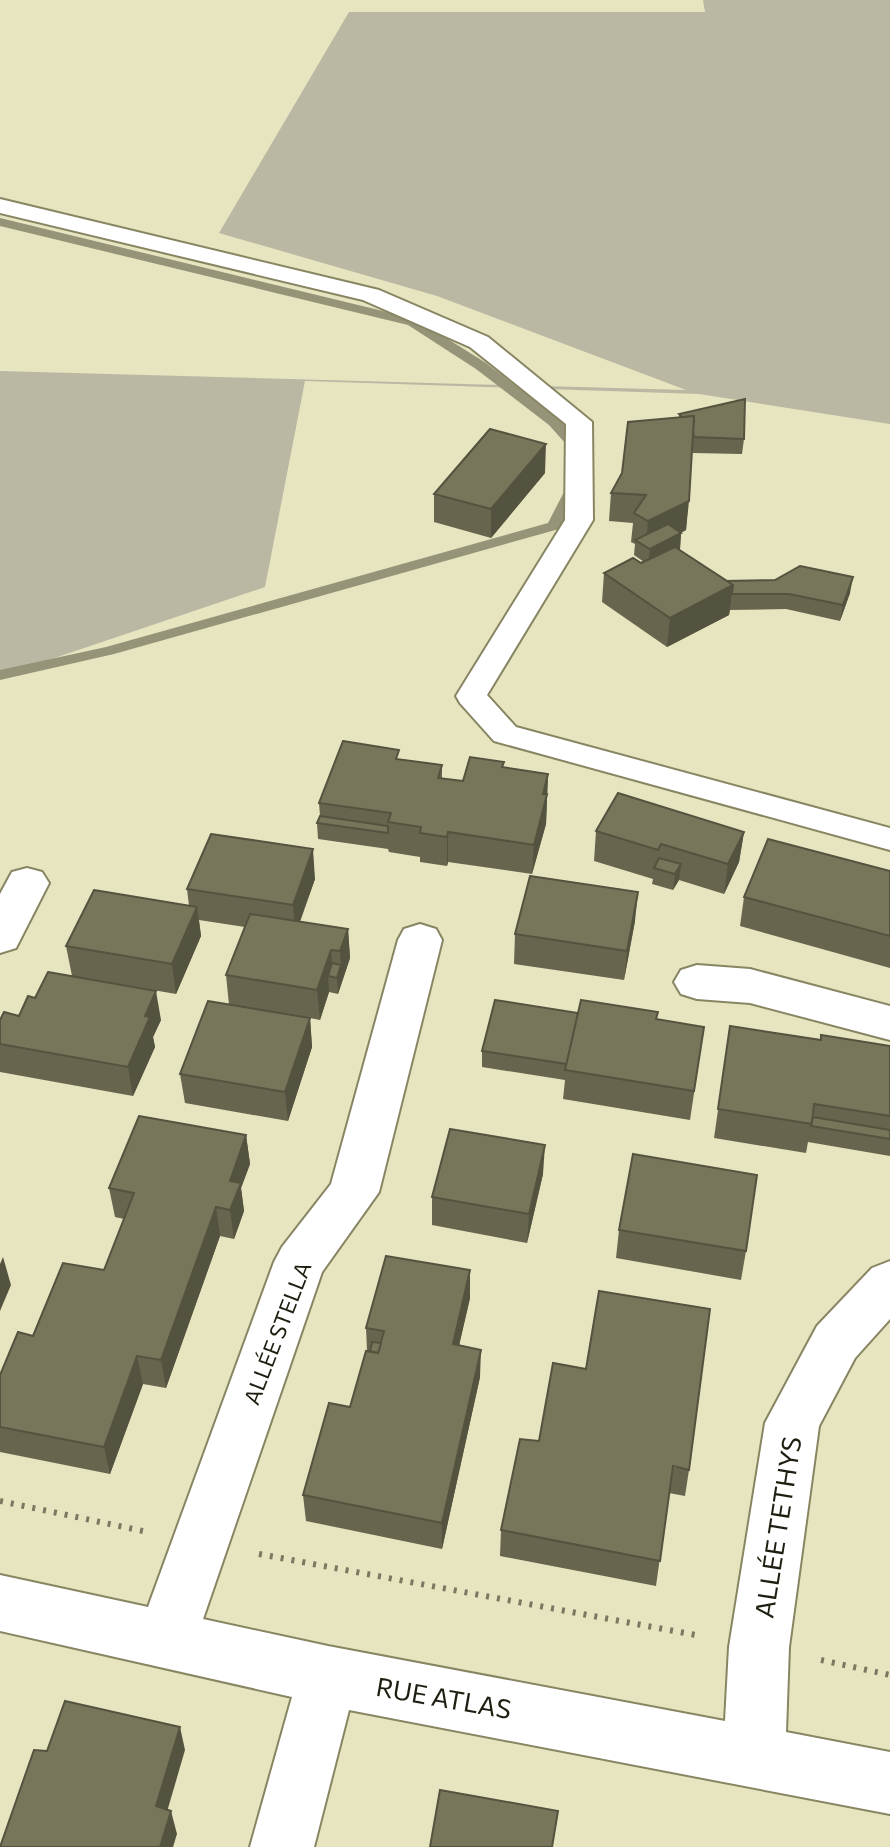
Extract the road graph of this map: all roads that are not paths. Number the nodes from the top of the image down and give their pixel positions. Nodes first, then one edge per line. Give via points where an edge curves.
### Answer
1 (0, 206) edge
2 (890, 839) edge
3 (27, 883) dead end
4 (0, 937) edge
5 (420, 940) dead end
6 (697, 982) dead end
7 (890, 1023) edge
8 (890, 1283) edge
9 (0, 1603) edge
10 (166, 1640) junction
11 (328, 1676) junction
12 (754, 1755) junction
13 (890, 1783) edge
14 (282, 1847) edge

1 - 2 lane via 371,295 479,342 579,422 579,520 471,696 505,734
3 - 4 street
5 - 10 street, ALLÉE STELLA via 354,1192 300,1262
6 - 7 street via 750,986
8 - 12 street, ALLÉE TETHYS via 836,1342 792,1423 759,1647
9 - 10 street, RUE ATLAS
10 - 11 street, RUE ATLAS
11 - 12 street, RUE ATLAS
11 - 14 street
12 - 13 street, RUE ATLAS

